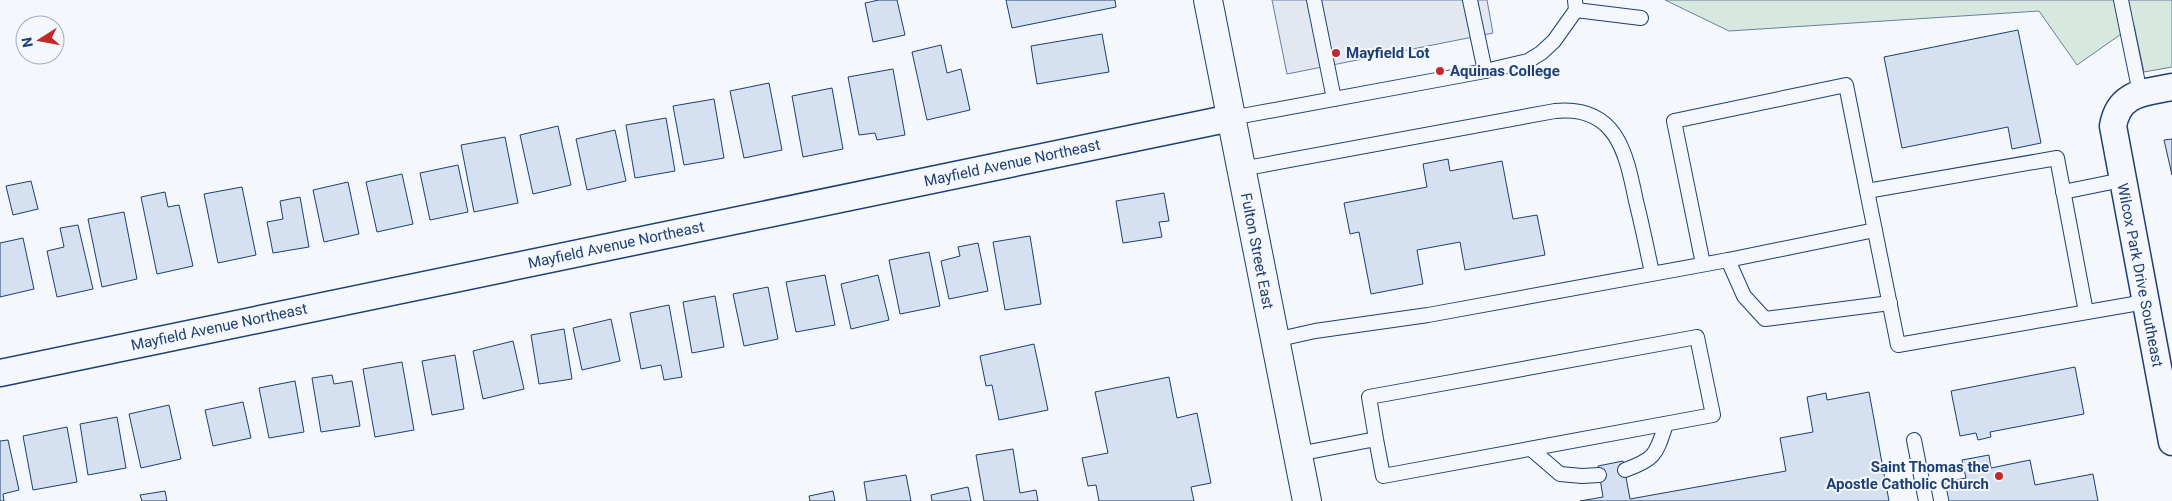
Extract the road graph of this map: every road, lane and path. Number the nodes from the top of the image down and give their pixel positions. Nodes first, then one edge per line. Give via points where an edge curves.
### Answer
1 (1208, 0) edge
2 (1314, 0) edge
3 (1470, 0) edge
4 (2121, 0) edge
5 (1576, 5) edge
6 (1641, 18) dead end
7 (1485, 71) junction
8 (2172, 87) edge
9 (2140, 93) junction
10 (1334, 98) junction
11 (1231, 118) junction
12 (1241, 169) junction
13 (2122, 180) junction
14 (1867, 191) junction
15 (2063, 192) junction
16 (1875, 230) junction
17 (1728, 260) junction
18 (1703, 264) junction
19 (1652, 273) junction
20 (2145, 302) junction
21 (1890, 304) junction
22 (2086, 312) junction
23 (1275, 340) junction
24 (0, 373) edge
25 (1666, 424) junction
26 (1376, 439) junction
27 (1914, 440) dead end
28 (2172, 442) edge
29 (1531, 449) junction
30 (1298, 454) junction
31 (1625, 470) dead end
32 (1599, 475) dead end
33 (1307, 501) edge
34 (1926, 501) edge

1 - 11 main road, Fulton Street East
2 - 10 lane
3 - 7 lane
4 - 9 lane
5 - 6 lane
5 - 7 lane via 1554,41 1534,58
7 - 10 lane
8 - 9 street
9 - 13 street, Wilcox Park Drive Southeast via 2126,100 2114,119 2113,135
10 - 11 lane
11 - 12 main road, Fulton Street East
11 - 24 street, Mayfield Avenue Northeast
12 - 19 lane via 1555,111 1579,111 1601,119 1624,149
12 - 23 main road, Fulton Street East
13 - 15 lane
13 - 20 street, Wilcox Park Drive Southeast
14 - 15 lane via 2057,158
14 - 16 lane
14 - 18 lane via 1846,85 1674,121
15 - 22 lane
16 - 17 lane
16 - 21 lane
17 - 18 lane
17 - 21 lane via 1744,296 1765,319
18 - 19 lane
19 - 23 lane
20 - 22 lane
20 - 28 street, Wilcox Park Drive Southeast
21 - 22 lane via 1898,345
23 - 30 main road, Fulton Street East
25 - 26 lane via 1713,415 1697,337 1369,397
25 - 29 lane
25 - 31 lane via 1657,451 1646,462
26 - 29 lane via 1383,476
26 - 30 lane
27 - 34 lane
29 - 32 lane via 1560,474
30 - 33 main road, Fulton Street East

